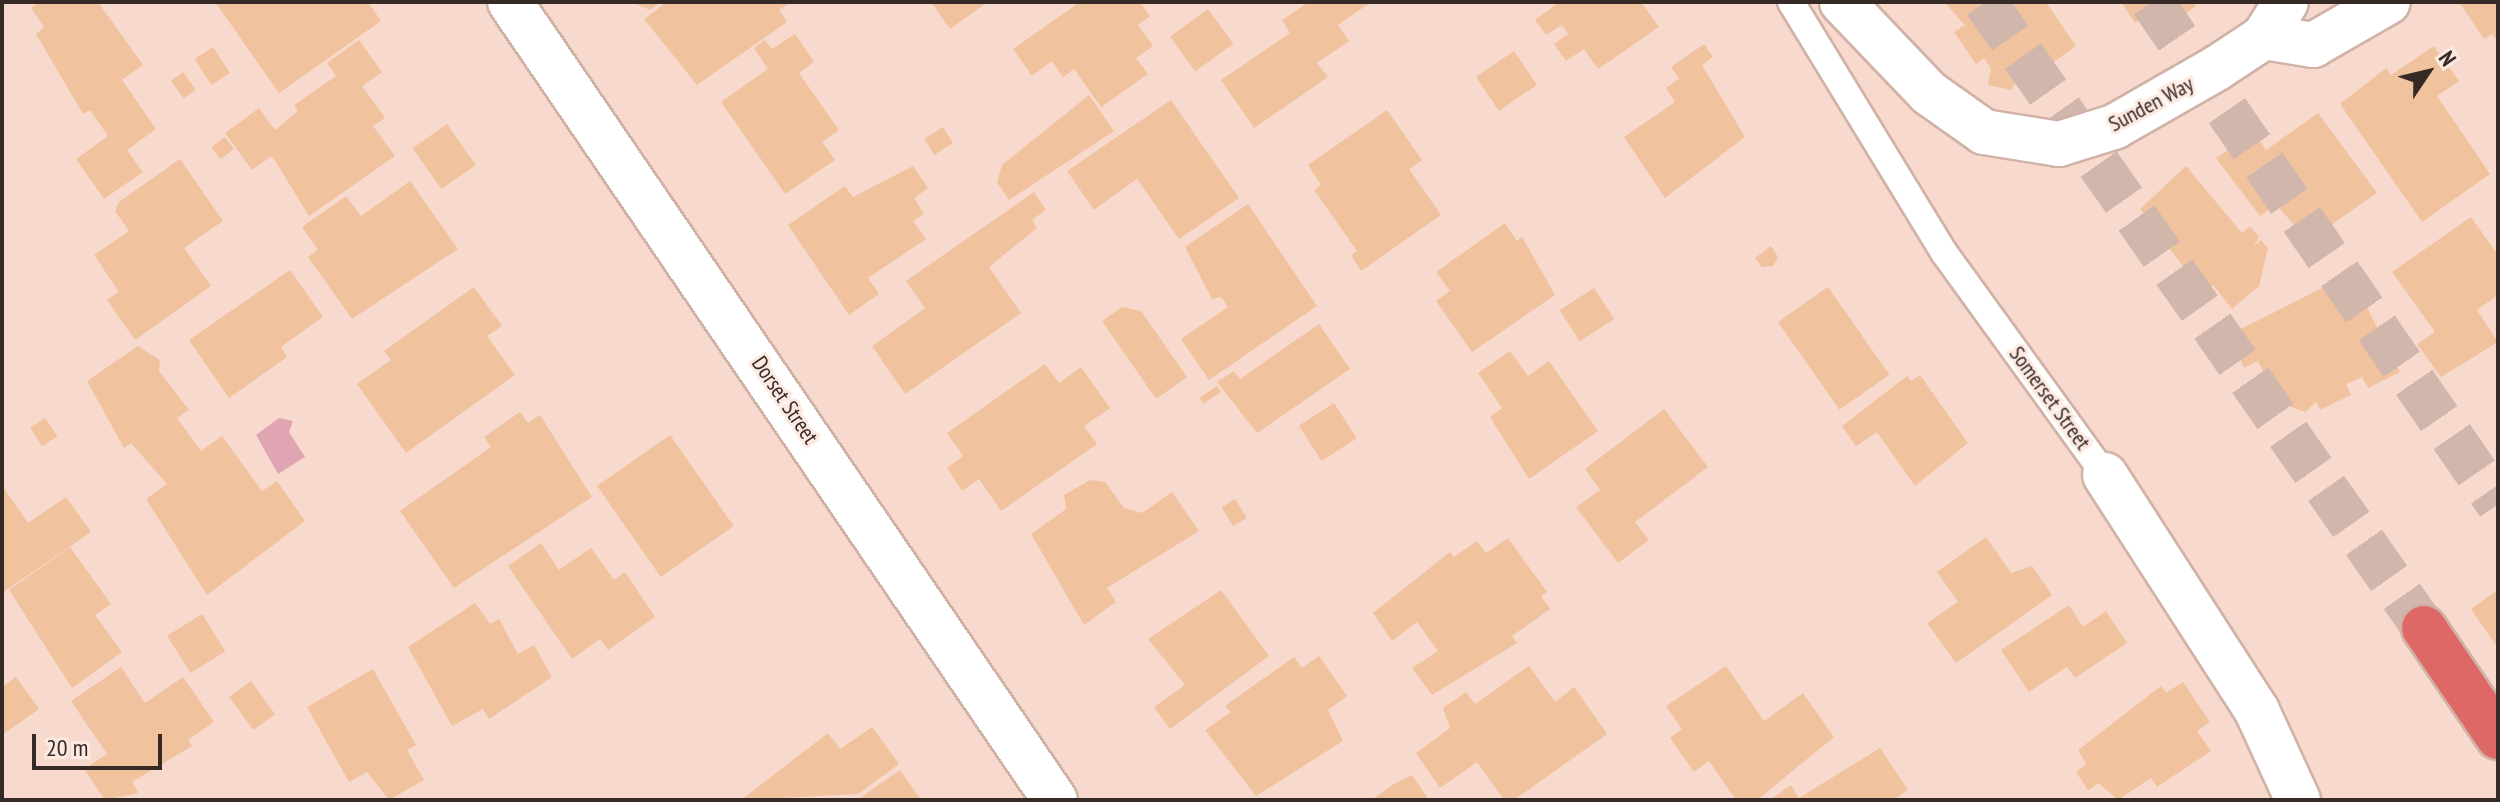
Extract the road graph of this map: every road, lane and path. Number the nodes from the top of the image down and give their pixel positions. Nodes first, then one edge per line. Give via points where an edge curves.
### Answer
1 (510, 2) edge
2 (1791, 2) edge
3 (1842, 2) edge
4 (2388, 2) edge
5 (2275, 20) edge
6 (2105, 475) joint
7 (2424, 628) tunnel mouth
8 (2498, 737) edge
9 (1055, 800) edge
10 (2298, 800) edge

1 - 9 street, Dorset Street
2 - 6 lane, Somerset Street via 1945,254
3 - 5 street, Sunden Way via 1929,93 1984,132 2024,143 2059,144 2114,127
4 - 5 street, Sunden Way via 2313,45
6 - 10 street, Somerset Street via 2257,711
7 - 8 highway

